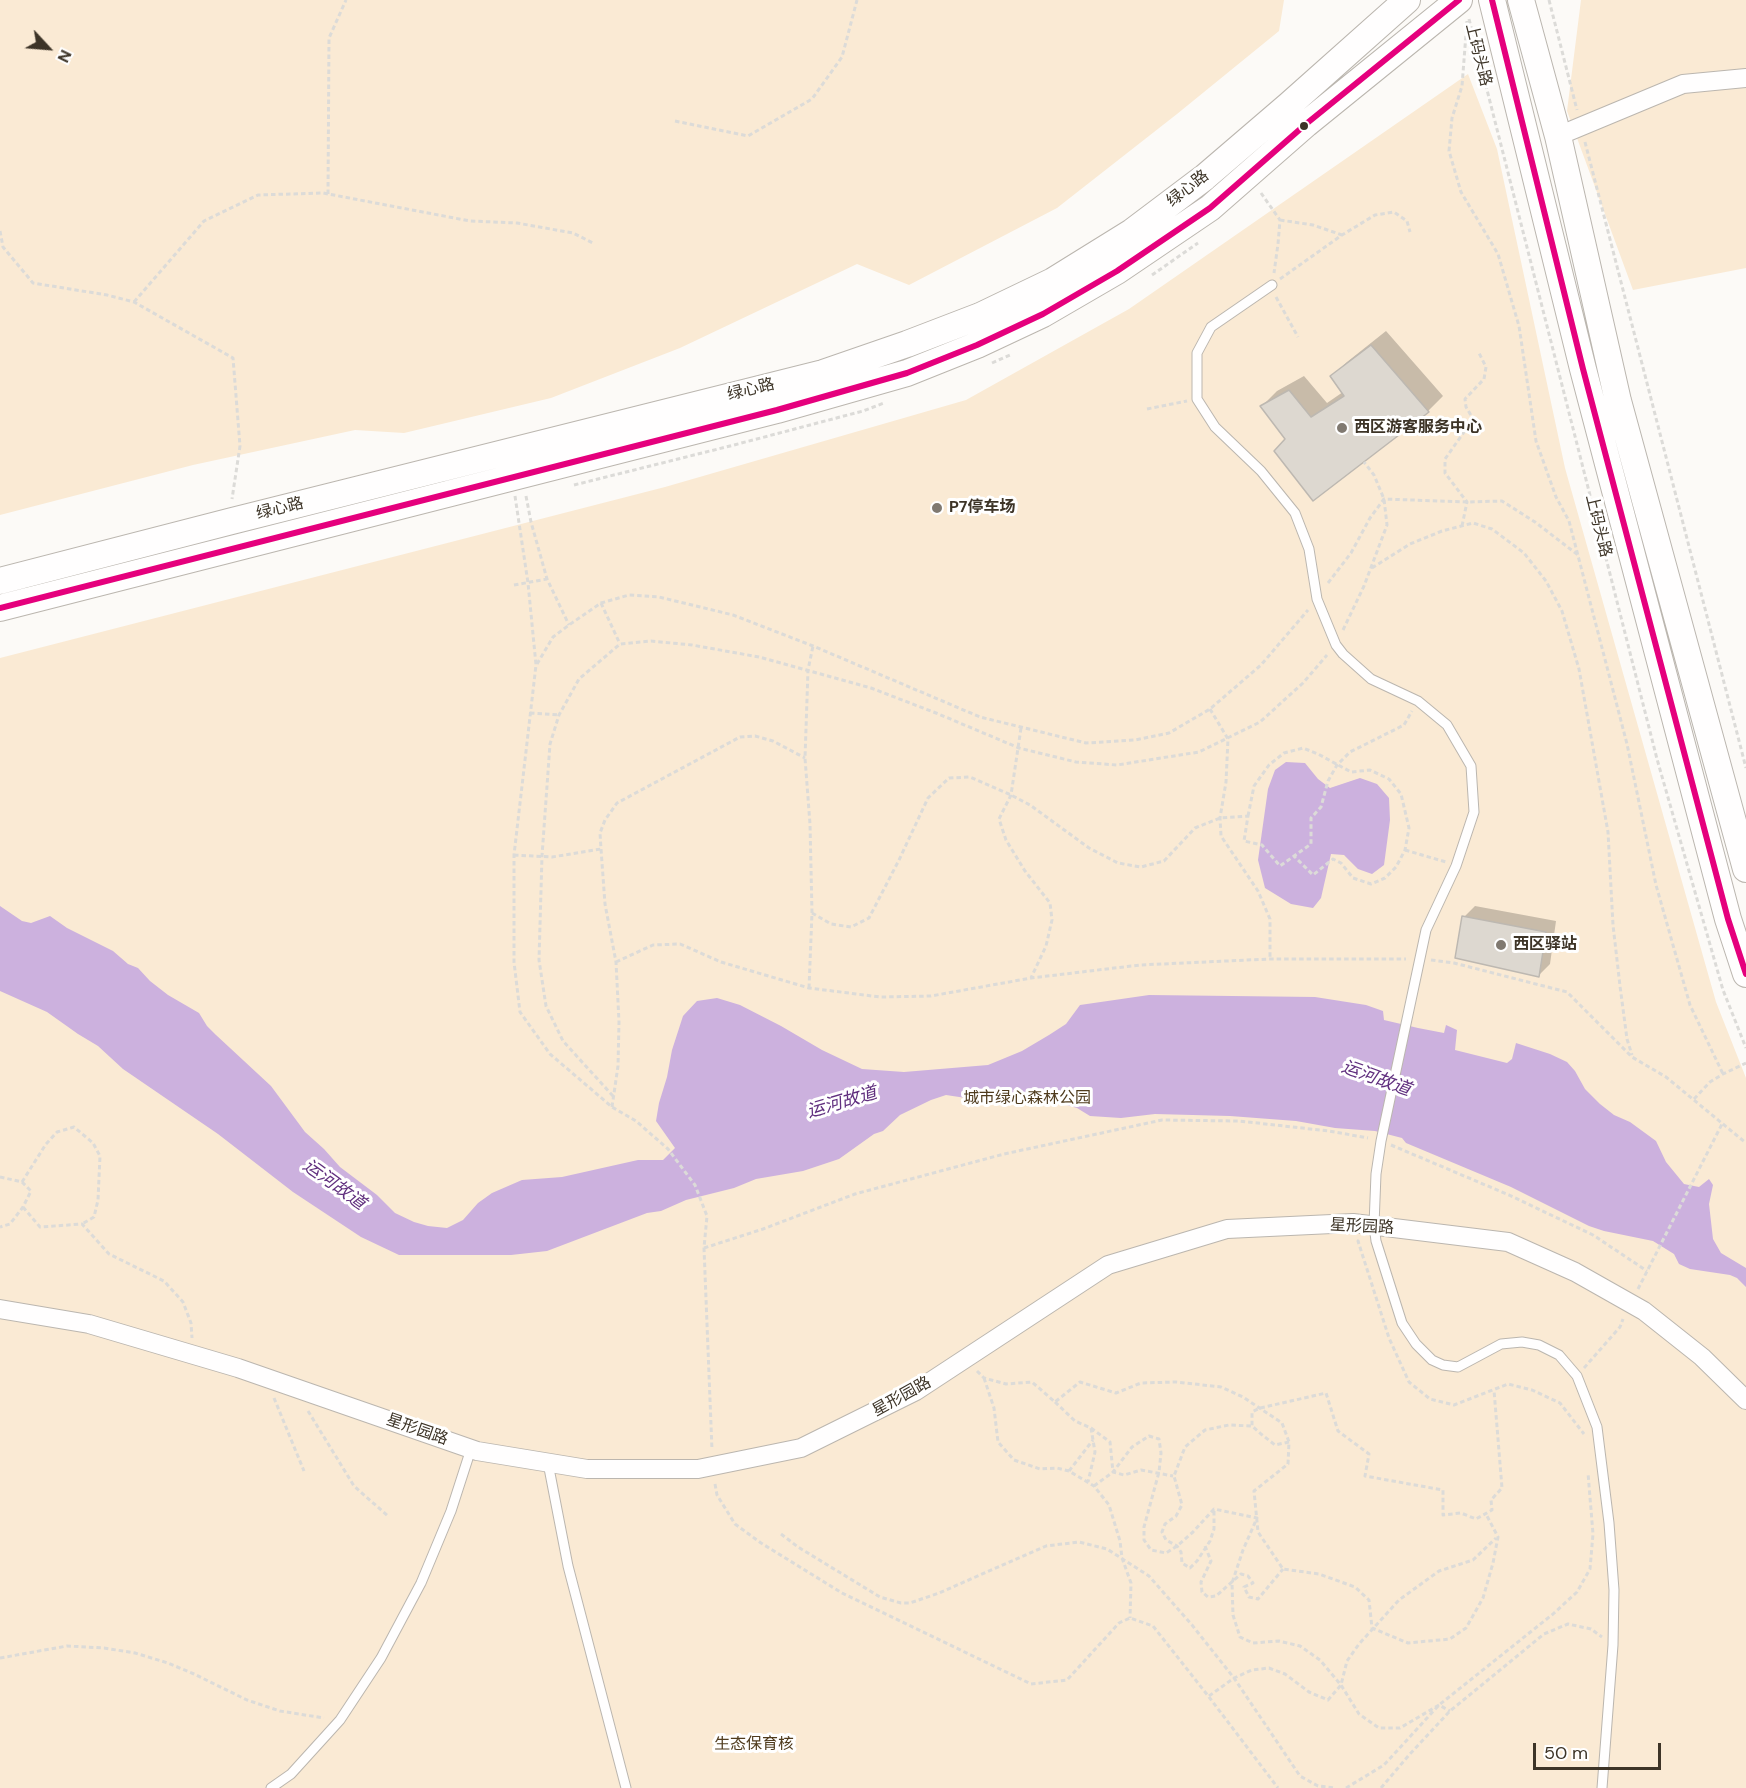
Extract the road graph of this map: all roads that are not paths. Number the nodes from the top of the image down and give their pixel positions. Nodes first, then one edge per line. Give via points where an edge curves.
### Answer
1 (1407, 0) edge
2 (1492, 0) edge
3 (1521, 0) edge
4 (1463, 5) edge
5 (1538, 62) junction
6 (1510, 70) junction
7 (1746, 78) edge
8 (1569, 131) junction
9 (1272, 285) road end
10 (0, 581) edge
11 (0, 608) edge
12 (1746, 869) edge
13 (1746, 974) edge
14 (1374, 1225) junction
15 (0, 1309) edge
16 (1746, 1400) edge
17 (471, 1449) junction
18 (548, 1462) junction
19 (271, 1788) edge
20 (626, 1788) edge
21 (1602, 1788) edge

1 - 10 main road, 绿心路 via 1205,177 1132,231 1053,281 980,316 823,373
2 - 6 main road, 上码头路
3 - 5 main road
4 - 11 main road, 绿心路 via 1306,124 1210,208 1117,271 1043,314 977,345 907,373 777,410
5 - 6 main road via 1515,62
5 - 8 main road
6 - 13 main road, 上码头路 via 1583,369 1728,919
7 - 8 street via 1683,84
8 - 12 main road via 1618,401
9 - 14 lane via 1211,327 1197,353 1197,399 1215,427 1261,471 1295,513 1309,549 1317,599 1336,645 1371,679 1418,701 1447,725 1470,766 1474,812 1456,866 1426,930 1381,1140
14 - 16 street, 星形园路 via 1508,1242 1575,1272 1644,1311 1702,1357
14 - 18 street, 星形园路 via 1227,1230 1108,1265 916,1391 801,1448 698,1468 587,1469
14 - 21 lane via 1402,1323 1432,1360 1458,1367 1501,1344 1522,1342 1559,1355 1577,1376 1597,1427 1614,1590
15 - 17 street, 星形园路 via 89,1324 192,1354
17 - 18 street, 星形园路
17 - 19 lane via 421,1583 381,1658 340,1719 291,1774
18 - 20 lane via 568,1566

